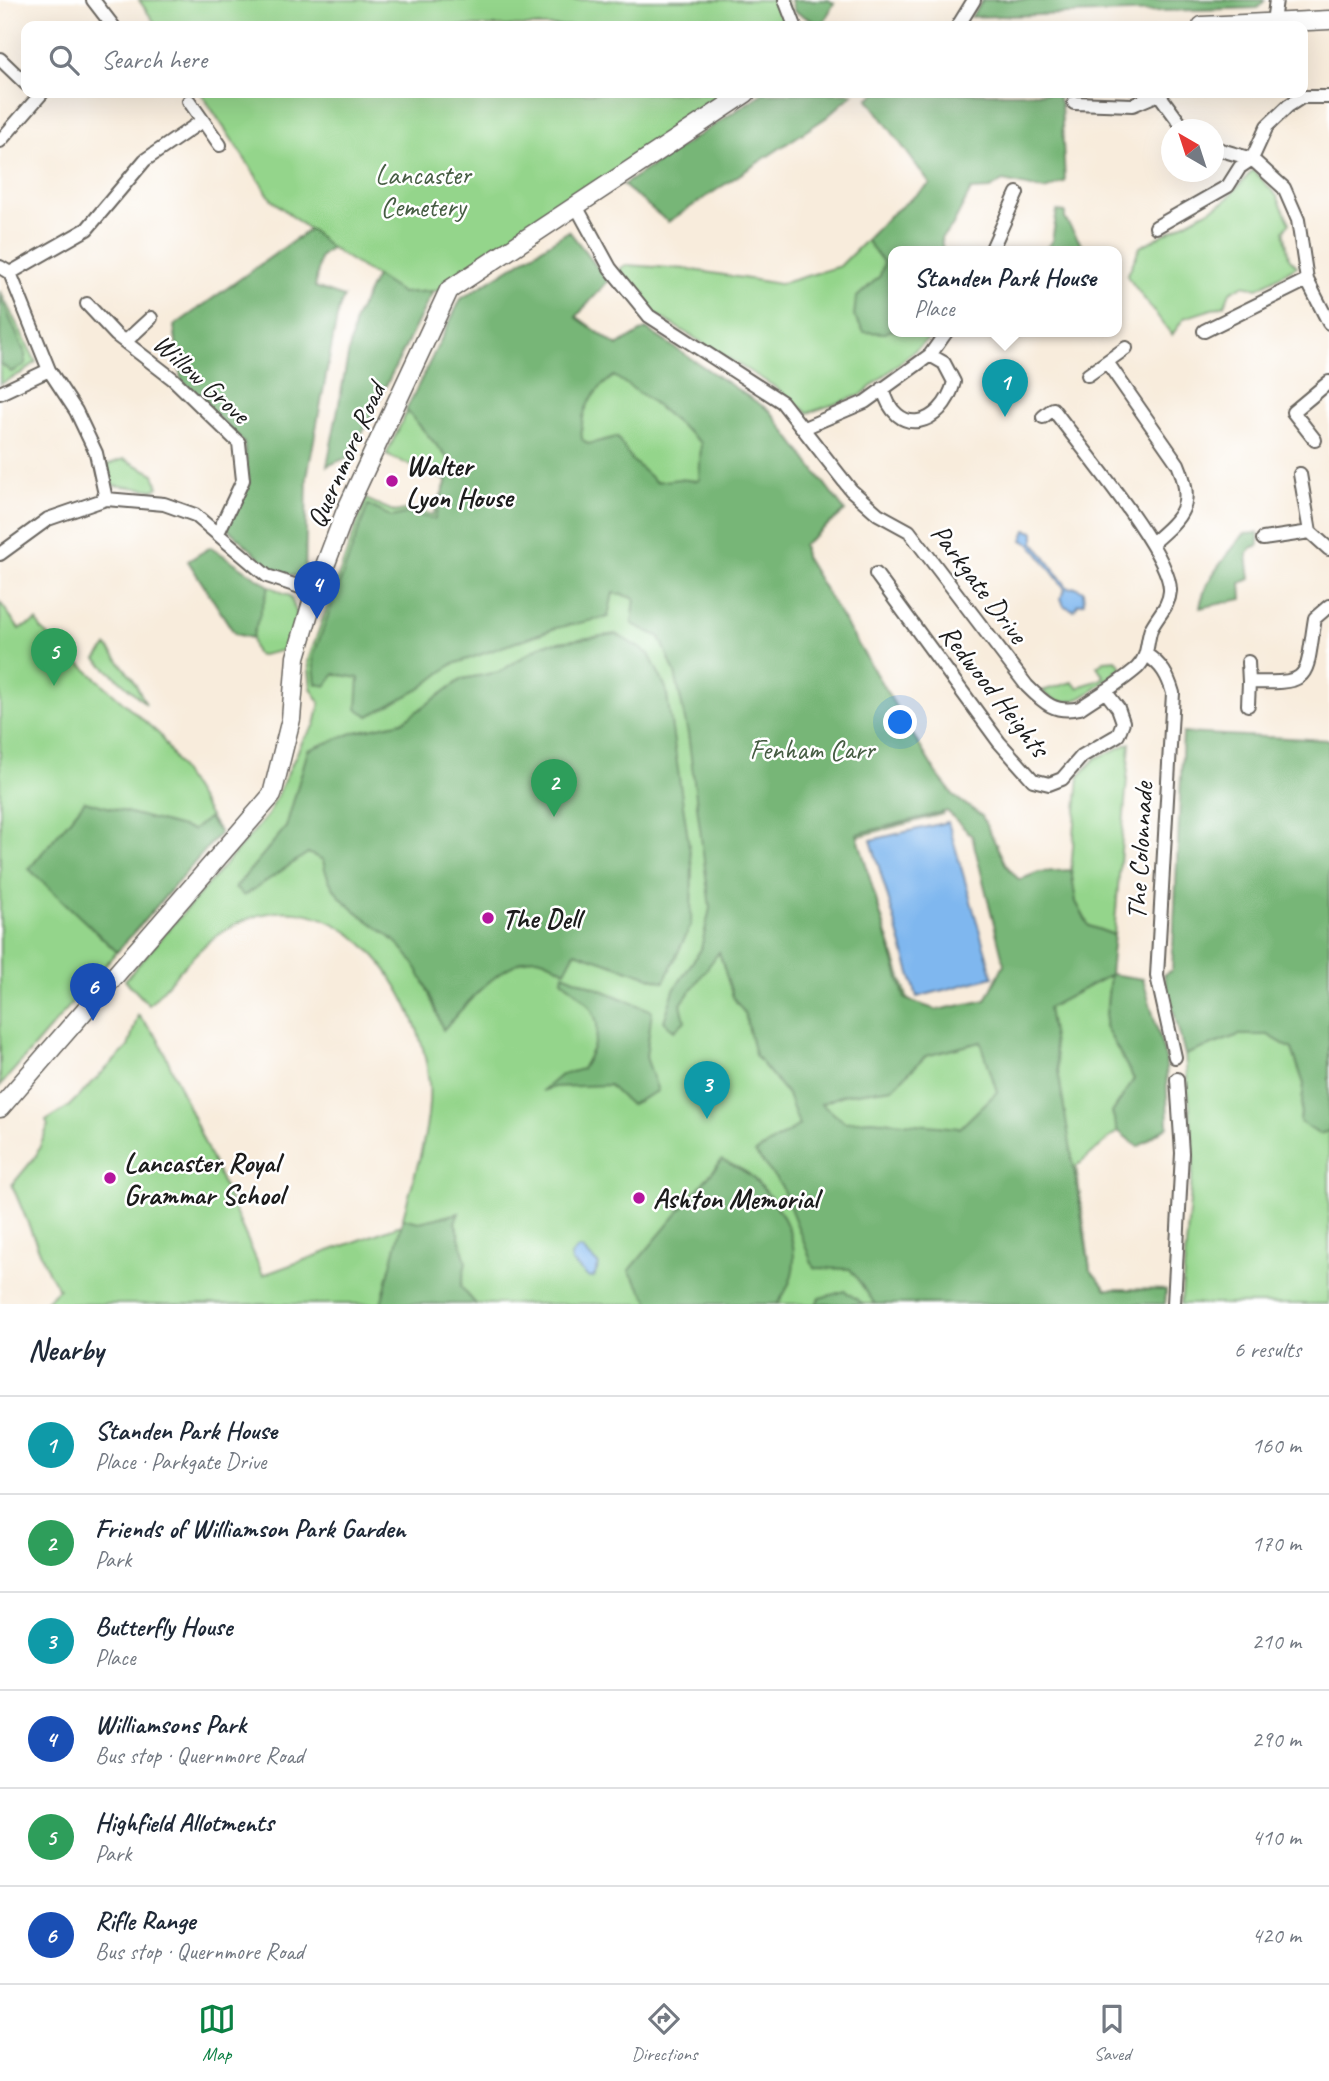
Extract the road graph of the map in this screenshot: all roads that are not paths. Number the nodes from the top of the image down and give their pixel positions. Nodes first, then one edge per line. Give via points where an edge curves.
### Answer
1 (93, 0) edge
2 (785, 0) edge
3 (974, 0) edge
4 (1276, 0) edge
5 (1329, 20) edge
6 (106, 21) edge
7 (794, 21) edge
8 (961, 21) edge
9 (1273, 21) edge
10 (1301, 21) edge
11 (0, 59) edge
12 (21, 79) edge
13 (1308, 96) edge
14 (1329, 97) edge
15 (36, 98) edge
16 (738, 98) edge
17 (1148, 98) edge
18 (1162, 98) edge
19 (1298, 98) edge
20 (189, 101) dead end
21 (1074, 103) dead end
22 (1177, 119) edge
23 (202, 121) junction
24 (0, 141) edge
25 (220, 145) dead end
26 (1224, 151) edge
27 (1252, 159) junction
28 (1017, 193) dead end
29 (576, 206) junction
30 (1156, 227) dead end
31 (993, 246) edge
32 (5, 270) edge
33 (1307, 280) junction
34 (88, 304) dead end
35 (151, 318) dead end
36 (1329, 323) edge
37 (1205, 331) dead end
38 (943, 337) edge
39 (125, 342) junction
40 (1126, 348) dead end
41 (930, 355) junction
42 (1107, 362) junction
43 (49, 370) junction
44 (1088, 375) dead end
45 (1329, 382) edge
46 (883, 388) junction
47 (0, 393) edge
48 (1043, 417) dead end
49 (804, 428) junction
50 (1315, 440) dead end
51 (1300, 474) dead end
52 (106, 499) junction
53 (1310, 532) junction
54 (218, 533) junction
55 (1263, 539) dead end
56 (1152, 542) junction
57 (1329, 549) edge
58 (0, 554) edge
59 (876, 574) dead end
60 (315, 592) junction
61 (1329, 606) edge
62 (1147, 655) junction
63 (1248, 662) dead end
64 (1249, 682) junction
65 (1105, 691) junction
66 (1248, 705) dead end
67 (1175, 1058) dead end
68 (1177, 1079) dead end
69 (0, 1108) edge
70 (1174, 1304) edge

1 - 6 street
2 - 7 street
3 - 8 street
4 - 9 street
5 - 10 street
11 - 12 street
13 - 14 street
15 - 24 street
16 - 29 street, Quernmore Road
17 - 21 street via 1133,105
18 - 22 street
19 - 27 street via 1267,126
20 - 23 street
23 - 25 street
23 - 32 street via 145,160 87,229
26 - 27 street
27 - 30 street via 1216,195
27 - 33 street via 1284,188 1298,220
28 - 31 street
29 - 49 street, Parkgate Drive via 610,268 649,316 782,402
29 - 60 street, Quernmore Road via 449,290 345,513
32 - 43 street
33 - 36 street
33 - 37 street
34 - 39 street, Willow Grove
35 - 39 street, Willow Grove
38 - 41 street
39 - 54 street, Willow Grove via 173,379 239,443 243,480
40 - 42 street
41 - 46 street
41 - 46 street via 944,363 954,382 935,416 917,421 901,418 887,406
42 - 44 street
42 - 56 street via 1185,480 1187,497 1182,513
43 - 47 street
43 - 52 street via 96,453
45 - 50 street via 1293,412
46 - 49 street via 865,402
48 - 56 street via 1053,410
49 - 65 street, Parkgate Drive via 851,490 878,514 909,531 1048,707 1080,708
51 - 53 street
52 - 54 street via 174,507 195,515
52 - 58 street via 48,519
53 - 55 street
53 - 57 street
54 - 60 street via 267,576
56 - 62 street via 1168,574 1170,590 1168,603 1152,628
59 - 65 street, Redwood Heights via 999,742 1033,780 1049,784 1062,779 1082,756 1118,735 1123,722
60 - 69 street, Quernmore Road via 296,657 291,719 272,794
61 - 64 street via 1315,618 1307,668 1299,679
62 - 65 street, Parkgate Drive
62 - 67 street, The Colonnade via 1168,676 1173,693 1157,976
63 - 64 street
64 - 66 street
68 - 70 street via 1182,1153

